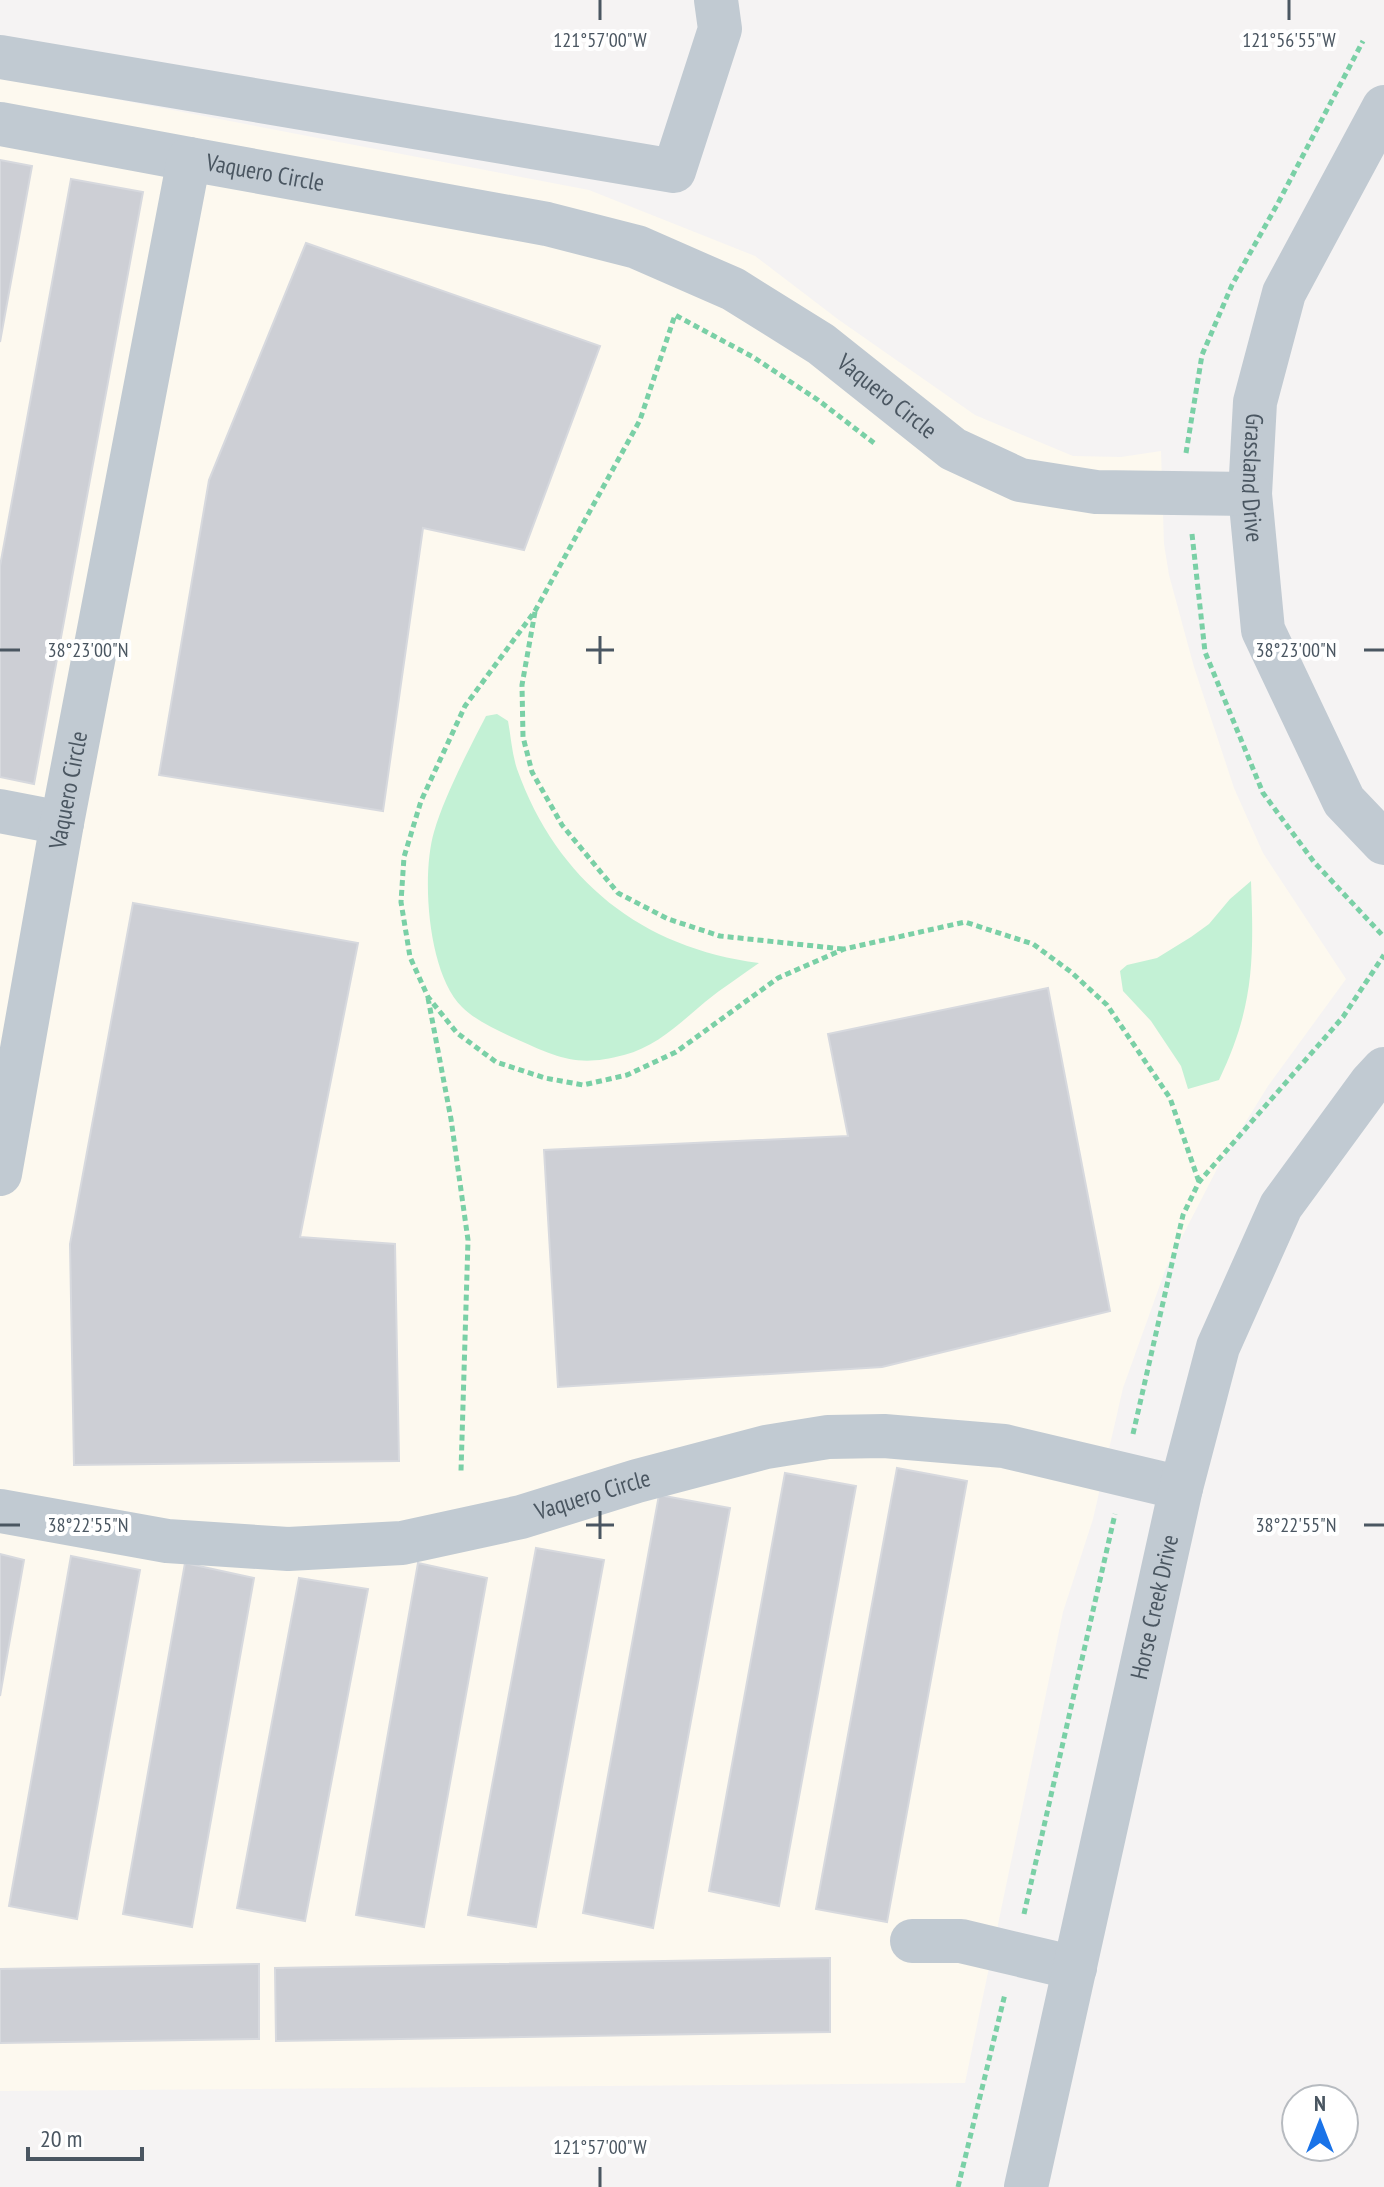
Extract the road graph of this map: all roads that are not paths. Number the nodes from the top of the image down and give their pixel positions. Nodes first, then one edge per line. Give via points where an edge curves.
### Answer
1 (716, 0) edge
2 (0, 57) edge
3 (205, 91) junction
4 (1384, 107) edge
5 (0, 124) edge
6 (182, 158) junction
7 (1250, 494) junction
8 (0, 811) edge
9 (62, 823) junction
10 (1384, 843) edge
11 (1384, 1069) edge
12 (0, 1174) edge
13 (1181, 1488) junction
14 (0, 1511) edge
15 (912, 1941) dead end
16 (1075, 1968) junction
17 (1026, 2187) edge

1 - 3 street via 720,29 674,171
2 - 3 street
3 - 6 street
4 - 7 street, Grassland Drive via 1284,293 1255,402
5 - 6 street
6 - 7 street, Vaquero Circle via 547,224 637,247 733,289 821,344 953,449 1020,480 1096,492
6 - 9 street, Vaquero Circle
7 - 10 street, Grassland Drive via 1263,630 1344,801
8 - 9 street
9 - 12 street, Vaquero Circle
11 - 13 street, Horse Creek Drive via 1281,1206 1218,1347
13 - 14 street, Vaquero Circle via 1004,1446 828,1437 766,1447 521,1517 402,1543 288,1549 167,1541
13 - 16 street, Horse Creek Drive
15 - 16 street via 961,1941
16 - 17 street, Horse Creek Drive

